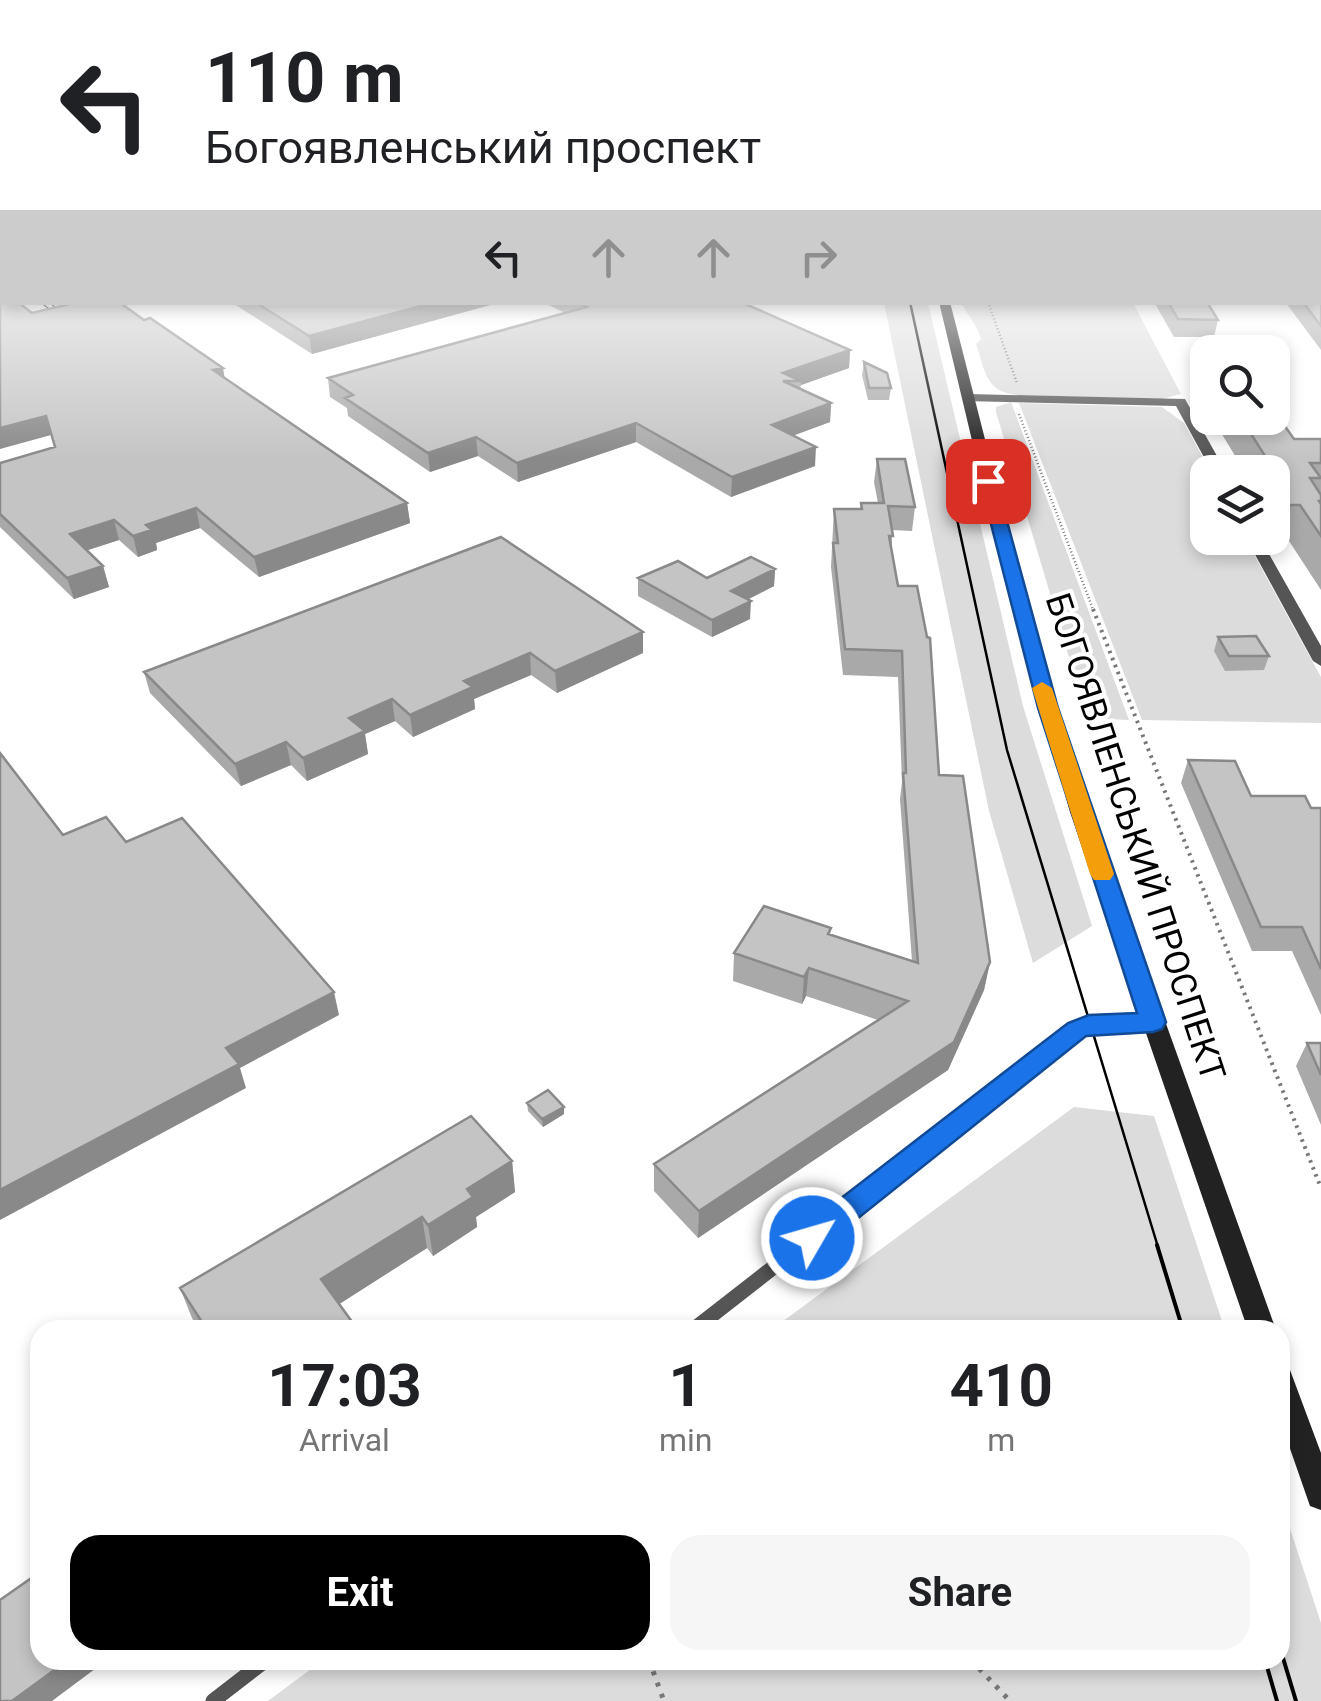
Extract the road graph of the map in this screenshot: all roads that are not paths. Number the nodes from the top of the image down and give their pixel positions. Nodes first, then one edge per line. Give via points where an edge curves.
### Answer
1 (945, 305) edge
2 (969, 398) junction
3 (1210, 455) edge
4 (1262, 555) edge
5 (1321, 622) edge
6 (1298, 623) junction
7 (1321, 661) edge
8 (1153, 1022) junction
9 (706, 1320) edge
10 (1258, 1320) edge
11 (1290, 1408) edge
12 (1321, 1495) edge
13 (253, 1670) edge
14 (213, 1701) edge

1 - 2 main road, БОГОЯВЛЕНСЬКИЙ ПРОСПЕКТ
2 - 3 street via 1180,402
2 - 8 main road, БОГОЯВЛЕНСЬКИЙ ПРОСПЕКТ via 1048,708
4 - 6 street
5 - 6 street
6 - 7 street
8 - 9 lane via 1077,1030
8 - 10 main road, БОГОЯВЛЕНСЬКИЙ ПРОСПЕКТ
11 - 12 main road
13 - 14 lane

